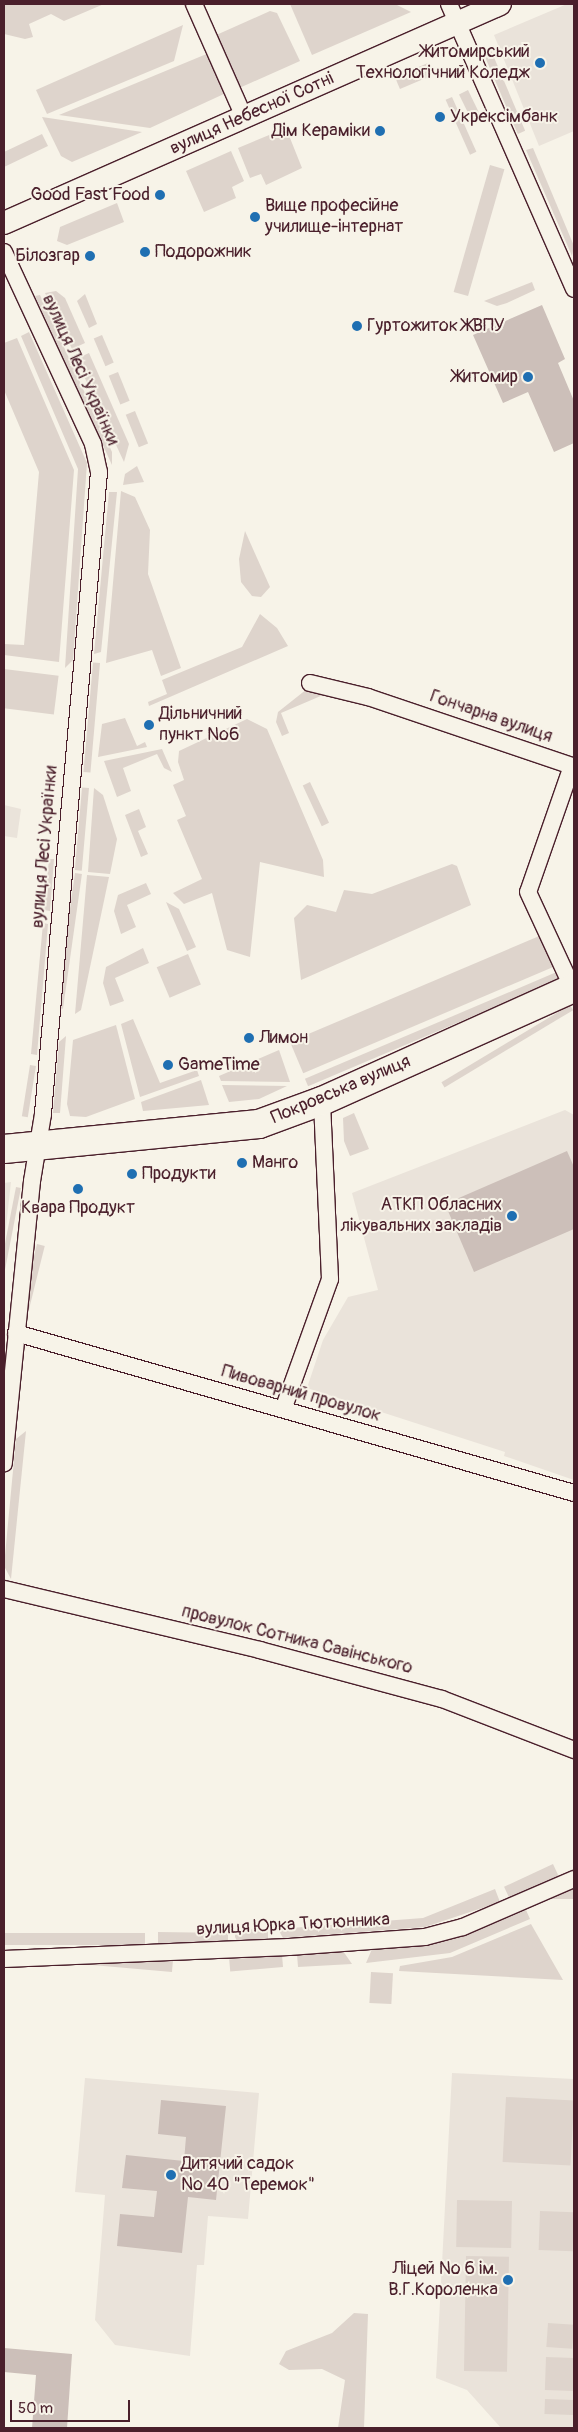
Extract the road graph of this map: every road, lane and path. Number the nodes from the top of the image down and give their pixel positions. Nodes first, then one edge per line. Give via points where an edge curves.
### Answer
1 (194, 4) edge
2 (500, 4) edge
3 (453, 13) edge
4 (244, 118) junction
5 (4, 223) edge
6 (4, 252) edge
7 (574, 289) edge
8 (310, 683) dead end
9 (574, 989) edge
10 (322, 1101) junction
11 (38, 1146) junction
12 (4, 1149) edge
13 (16, 1333) junction
14 (284, 1407) junction
15 (4, 1464) edge
16 (574, 1494) edge
17 (4, 1588) edge
18 (574, 1750) edge
19 (574, 1879) edge
20 (4, 1959) edge

1 - 4 street
2 - 3 street, вулиця Небесної Сотні
3 - 4 street, вулиця Небесної Сотні
3 - 7 street
4 - 5 street, вулиця Небесної Сотні
6 - 11 street, вулиця Лесі Українки via 93,444 99,472
8 - 9 street, Гончарна вулиця via 368,697 572,766 528,892
9 - 10 highway, Покровська вулиця
10 - 11 highway, Покровська вулиця via 244,1127
10 - 14 street via 330,1279
11 - 12 highway, Покровська вулиця
11 - 13 street, вулиця Лесі Українки
13 - 14 street, Пивоварний провулок via 263,1406
13 - 15 street, вулиця Лесі Українки
14 - 16 street, Пивоварний провулок
17 - 18 street, провулок Сотника Савінського via 250,1647 442,1699
19 - 20 street, вулиця Юрка Тютюнника via 463,1927 425,1937 289,1947

